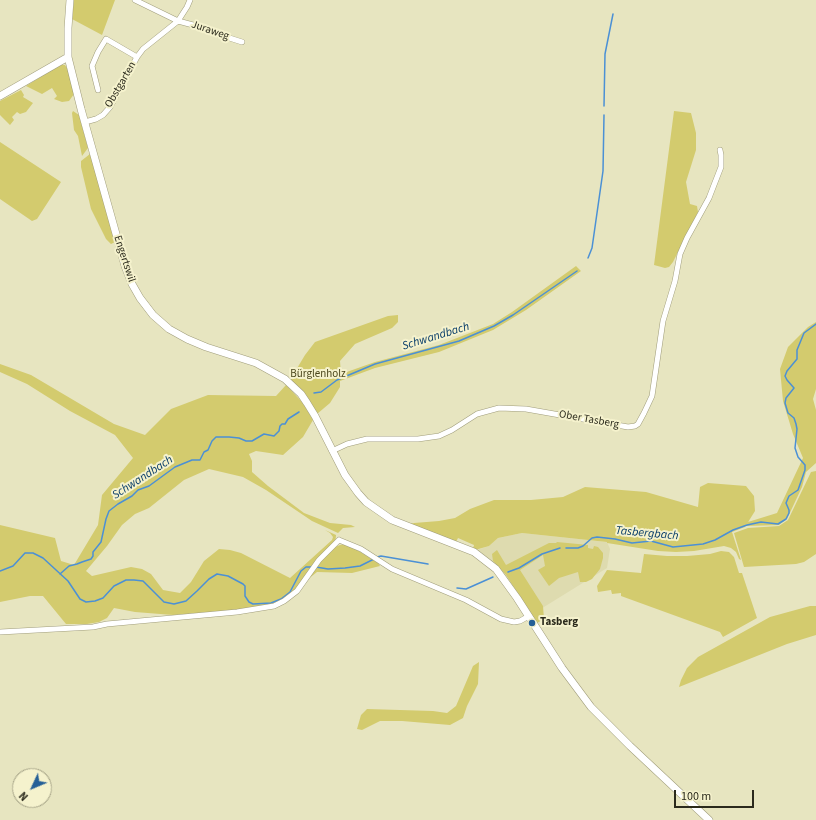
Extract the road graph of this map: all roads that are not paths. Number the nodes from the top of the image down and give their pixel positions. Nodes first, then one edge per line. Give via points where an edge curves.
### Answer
1 (70, 0) edge
2 (135, 0) edge
3 (190, 0) edge
4 (178, 21) junction
5 (242, 42) dead end
6 (68, 57) junction
7 (137, 57) junction
8 (98, 90) dead end
9 (0, 96) edge
10 (85, 122) junction
11 (720, 150) dead end
12 (332, 451) junction
13 (529, 616) junction
14 (0, 632) edge
15 (708, 820) edge

1 - 6 main road, Engertswil
2 - 4 street
3 - 4 street
4 - 5 street, Juraweg via 208,28 217,34
4 - 7 street, Obstgarten via 152,41
6 - 9 main road
6 - 10 main road, Engertswil
7 - 8 street, Obstgarten via 106,39 92,66
7 - 10 street, Obstgarten via 110,107 103,115
10 - 12 main road, Engertswil via 125,266 140,298 153,315 187,340 256,363 285,378 301,394
11 - 12 street, Ober Tasberg via 721,166 709,198 680,254 663,321 652,396 638,424 628,427 526,409 499,408 477,414 439,436 418,439 367,439 346,444
12 - 13 main road via 352,485 372,507 396,522 462,547 482,558 505,580
13 - 14 street via 514,622 501,619 466,600 399,572 339,538 297,590 274,606 93,627
13 - 15 main road via 562,668 591,706

